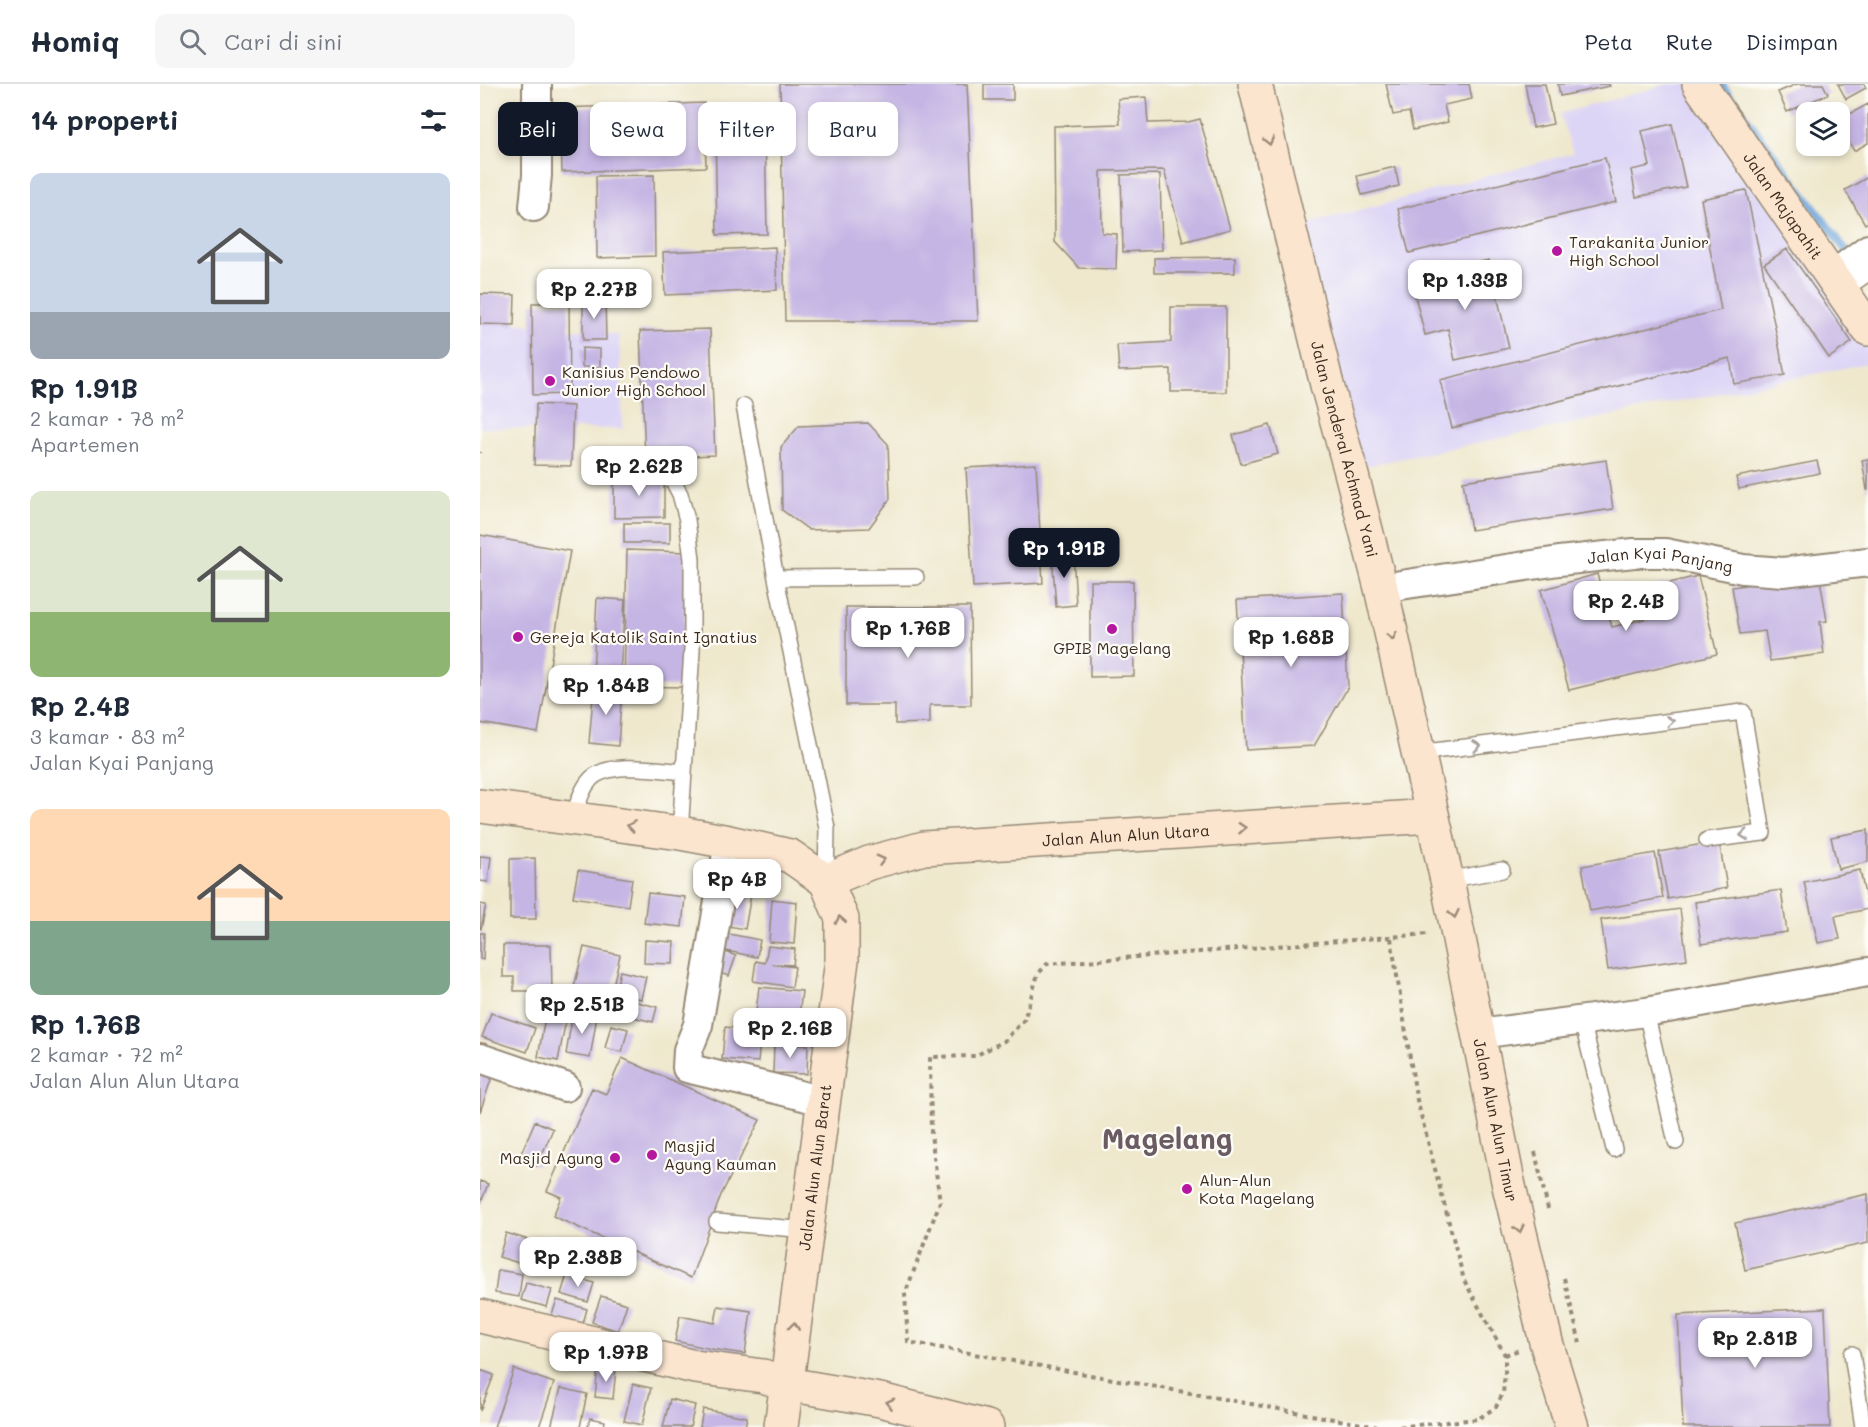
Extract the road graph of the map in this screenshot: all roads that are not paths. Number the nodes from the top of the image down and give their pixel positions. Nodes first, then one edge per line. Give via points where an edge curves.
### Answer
1 (537, 84) edge
2 (1255, 84) edge
3 (1699, 84) edge
4 (534, 207) dead end
5 (1868, 249) edge
6 (1848, 278) edge
7 (1868, 329) edge
8 (744, 406) dead end
9 (673, 481) dead end
10 (1868, 562) edge
11 (916, 577) dead end
12 (776, 578) junction
13 (1381, 588) junction
14 (1418, 753) junction
15 (684, 772) junction
16 (480, 806) edge
17 (1432, 816) junction
18 (573, 818) junction
19 (680, 833) junction
20 (1707, 840) dead end
21 (729, 842) junction
22 (1502, 870) dead end
23 (1447, 880) junction
24 (826, 881) junction
25 (1868, 972) edge
26 (1646, 1012) junction
27 (1582, 1021) junction
28 (1479, 1034) junction
29 (480, 1058) edge
30 (565, 1087) dead end
31 (824, 1102) junction
32 (1676, 1142) dead end
33 (1614, 1149) dead end
34 (717, 1222) dead end
35 (807, 1230) junction
36 (480, 1316) edge
37 (1852, 1354) dead end
38 (787, 1384) junction
39 (1569, 1425) edge
40 (781, 1427) edge
41 (987, 1427) edge
42 (1863, 1427) edge

1 - 4 street
2 -> 13 main road, Jalan Jenderal Achmad Yani via 1327,385
3 - 6 main road, Jalan Majapahit
5 - 6 street
6 - 7 main road, Jalan Majapahit
8 - 12 lane
9 - 15 lane via 687,520 692,559 692,651
10 - 13 street, Jalan Kyai Panjang via 1783,572 1743,569 1665,553 1634,553
11 - 12 lane
12 - 24 lane via 827,828
13 -> 14 main road, Jalan Jenderal Achmad Yani
14 - 17 main road, Jalan Jenderal Achmad Yani
14 -> 20 lane via 1743,712 1763,833
15 - 18 lane via 608,769 588,782
15 - 19 lane
16 - 18 main road
17 - 23 main road, Jalan Alun Alun Timur
24 -> 17 main road, Jalan Alun Alun Utara via 869,863 924,848
19 -> 18 main road
19 - 21 main road
21 - 24 main road via 790,856
21 - 31 street via 687,1068
22 - 23 lane
23 -> 28 main road, Jalan Alun Alun Timur
31 -> 24 main road, Jalan Alun Alun Barat via 842,960 842,919
25 - 26 street
26 - 27 street
26 - 32 lane
27 - 28 street
27 - 33 lane
28 -> 39 main road, Jalan Alun Alun Timur via 1509,1186
29 - 30 street
31 - 35 main road, Jalan Alun Alun Barat
34 - 35 lane
38 -> 35 main road, Jalan Alun Alun Barat
36 - 38 main road via 695,1367 763,1376
37 - 42 lane
38 - 40 main road, Jalan Alun Alun Barat
41 -> 38 main road via 880,1400

